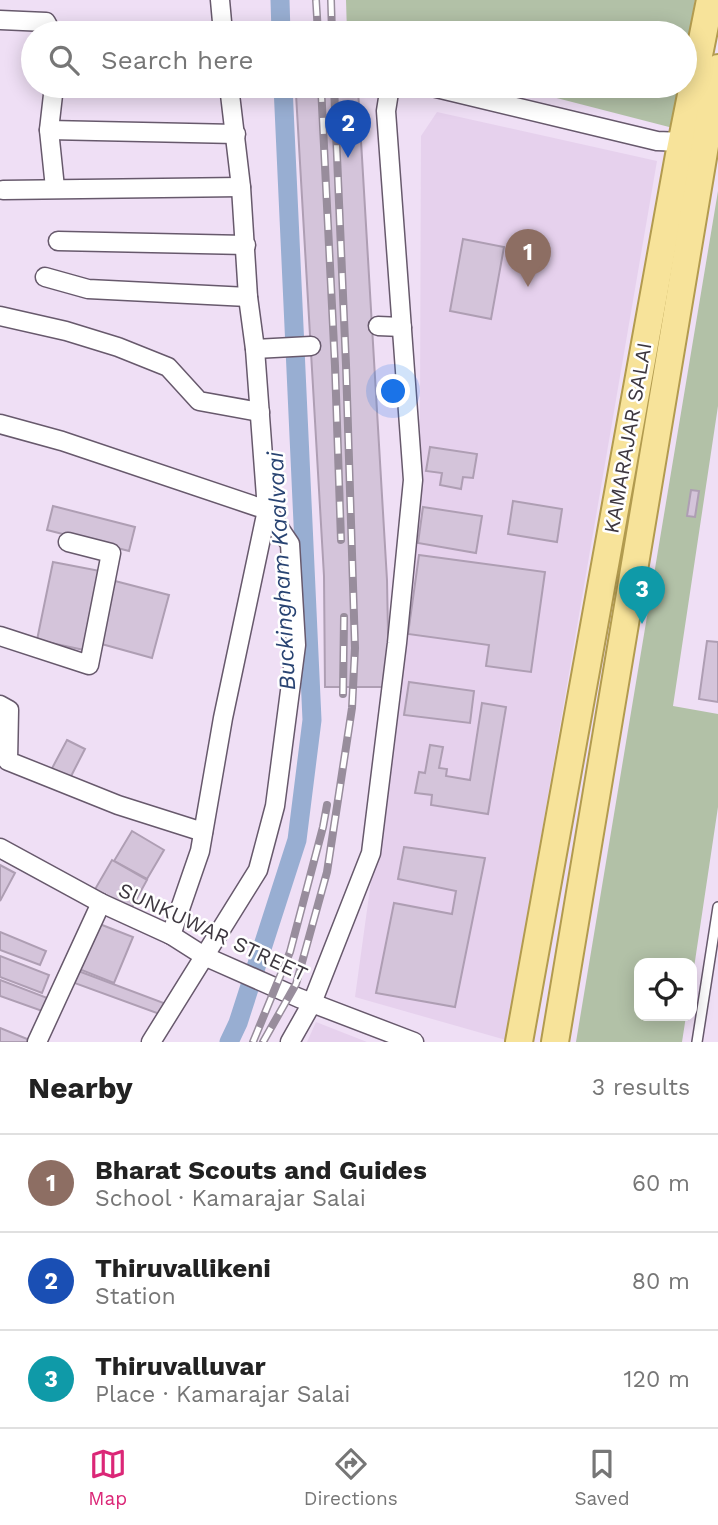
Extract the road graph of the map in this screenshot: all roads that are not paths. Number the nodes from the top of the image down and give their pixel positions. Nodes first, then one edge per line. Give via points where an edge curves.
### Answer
1 (220, 0) edge
2 (709, 0) edge
3 (0, 20) edge
4 (23, 21) edge
5 (222, 21) edge
6 (718, 68) edge
7 (53, 98) edge
8 (231, 98) edge
9 (388, 98) edge
10 (478, 98) edge
11 (49, 130) junction
12 (236, 134) junction
13 (702, 139) edge
14 (241, 187) junction
15 (55, 188) junction
16 (3, 190) dead end
17 (58, 241) dead end
18 (246, 245) junction
19 (45, 277) dead end
20 (248, 297) junction
21 (0, 316) edge
22 (378, 326) dead end
23 (402, 327) junction
24 (311, 346) dead end
25 (255, 349) junction
26 (260, 412) junction
27 (0, 424) edge
28 (267, 510) junction
29 (68, 542) dead end
30 (0, 636) edge
31 (0, 705) edge
32 (203, 832) junction
33 (0, 848) edge
34 (101, 903) junction
35 (718, 907) edge
36 (171, 934) junction
37 (204, 956) junction
38 (305, 1001) junction
39 (37, 1042) edge
40 (151, 1042) edge
41 (290, 1042) edge
42 (414, 1042) edge
43 (519, 1042) edge
44 (555, 1042) edge
45 (697, 1042) edge

1 - 5 street
2 - 13 main road, KAMARAJAR SALAI
3 - 4 street
6 - 13 main road, KAMARAJAR SALAI
7 - 11 street
8 - 12 street
9 - 23 street
10 - 13 street via 657,141
11 - 12 street
11 - 15 street
12 - 14 street
13 - 43 main road, KAMARAJAR SALAI
13 - 44 main road, KAMARAJAR SALAI
14 - 15 street
14 - 18 street
15 - 16 street
17 - 18 street
18 - 20 street
19 - 20 street via 88,289
20 - 25 street
21 - 26 street via 118,347 168,368 199,401
22 - 23 street
23 - 38 street via 413,480 371,853
24 - 25 street
25 - 26 street
26 - 28 street
27 - 28 street
28 - 32 street
28 - 37 street via 290,544 296,645 275,806 258,870
29 - 30 street via 111,553 89,665
31 - 32 street via 9,710 8,761 118,805
32 - 36 street
33 - 34 street, SUNKUWAR STREET
34 - 36 street, SUNKUWAR STREET
34 - 39 street
35 - 45 lane
36 - 37 street, SUNKUWAR STREET
37 - 38 street, SUNKUWAR STREET
37 - 40 street
38 - 41 street
38 - 42 street, SUNKUWAR STREET

